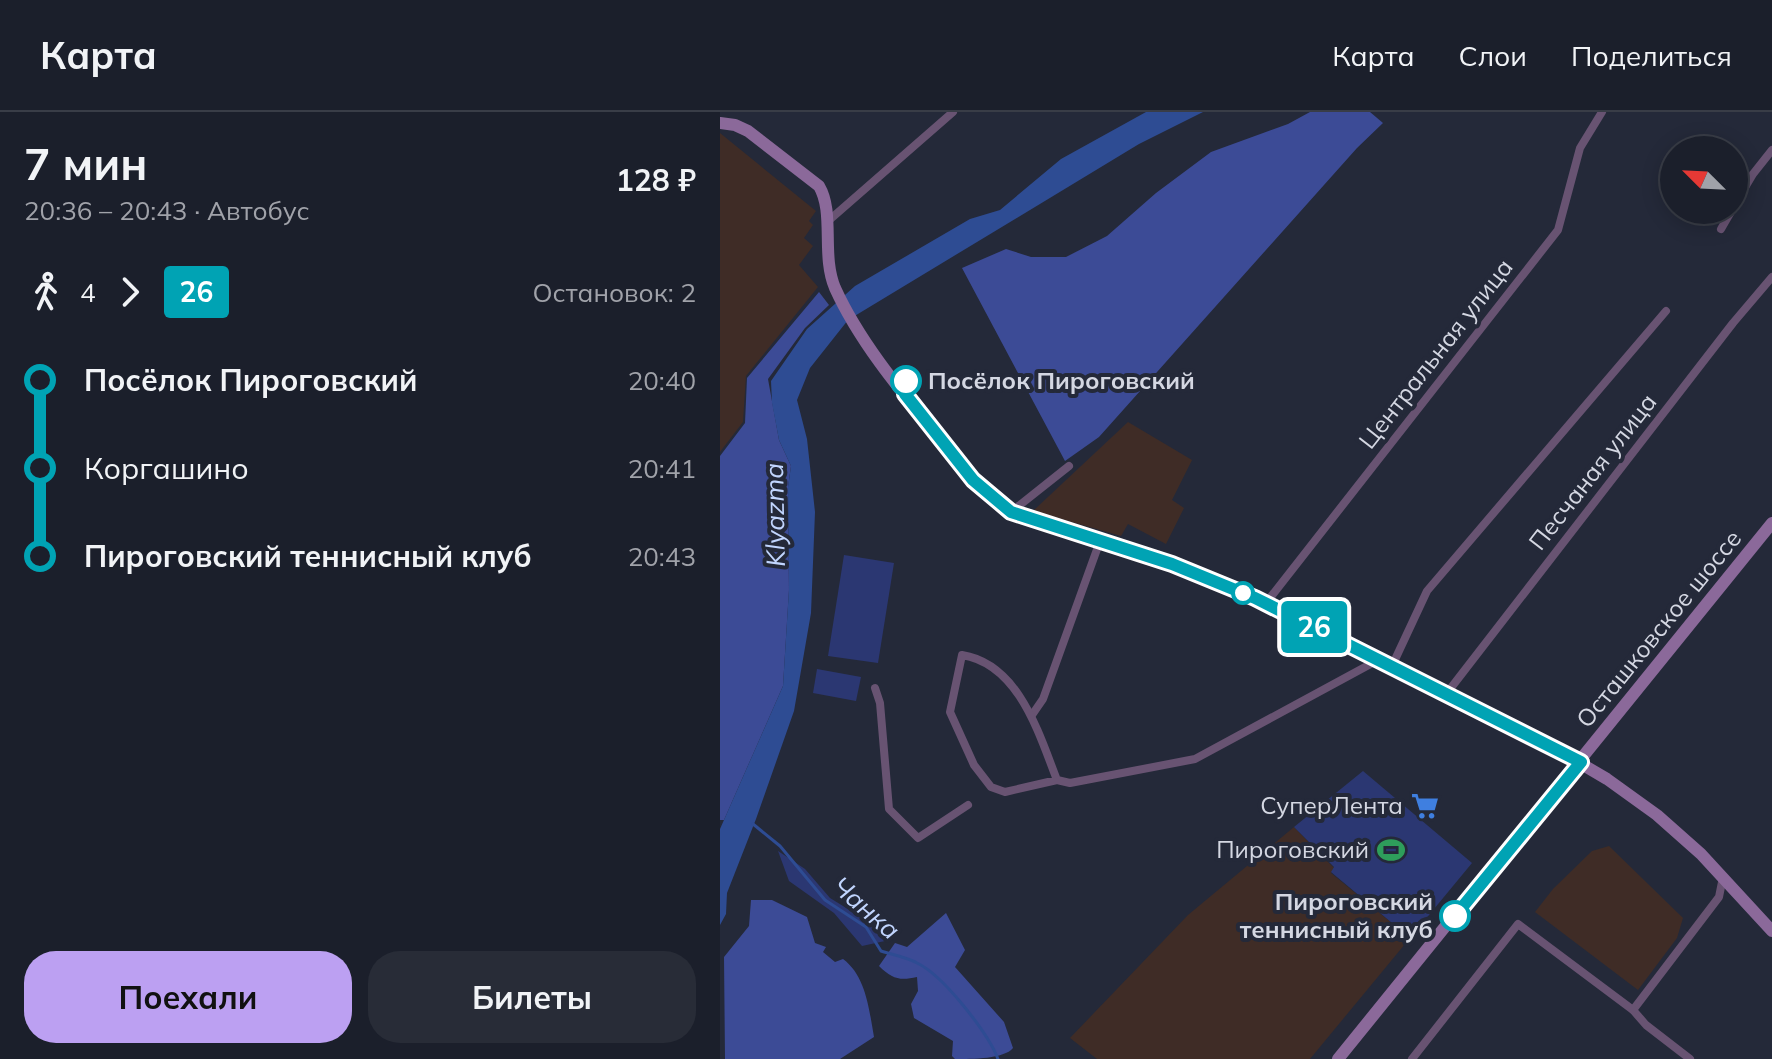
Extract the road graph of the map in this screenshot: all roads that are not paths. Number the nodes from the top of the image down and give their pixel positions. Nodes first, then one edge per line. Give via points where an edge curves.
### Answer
1 (953, 112) edge
2 (1602, 112) edge
3 (720, 123) edge
4 (1772, 150) edge
5 (1748, 182) edge
6 (827, 222) junction
7 (1724, 224) edge
8 (1721, 229) dead end
9 (1772, 277) edge
10 (1666, 311) dead end
11 (1069, 466) dead end
12 (1011, 512) junction
13 (1772, 523) edge
14 (1100, 541) junction
15 (1266, 603) junction
16 (1379, 659) junction
17 (1392, 666) junction
18 (875, 688) dead end
19 (1447, 693) junction
20 (1032, 715) junction
21 (1581, 762) junction
22 (1057, 780) junction
23 (968, 805) dead end
24 (1723, 877) junction
25 (1738, 893) junction
26 (1719, 897) junction
27 (1772, 931) edge
28 (1633, 1010) junction
29 (1338, 1059) edge
30 (1412, 1059) edge
31 (1690, 1059) edge

1 - 6 street
2 - 15 street, Центральная улица via 1580,148 1558,230
3 - 6 street via 748,131 819,186
4 - 5 street
6 - 12 street via 835,287 857,326 973,480
7 - 8 street
9 - 19 street, Песчаная улица
10 - 17 street via 1427,591
11 - 12 street
12 - 14 street
13 - 21 street, Осташковское шоссе
14 - 15 street
14 - 20 street via 1043,699
15 - 16 street
16 - 17 street
16 - 22 street via 1195,759 1070,783
17 - 19 street
18 - 23 street via 889,809 918,838
19 - 21 street
20 - 22 street
20 - 22 street via 1001,674 962,655 950,712 982,776 1005,792
21 - 24 street via 1657,815
21 - 29 street, Осташковское шоссе
24 - 25 street
24 - 26 street
25 - 26 street
25 - 27 street
26 - 28 street
28 - 30 street via 1518,924
28 - 31 street

